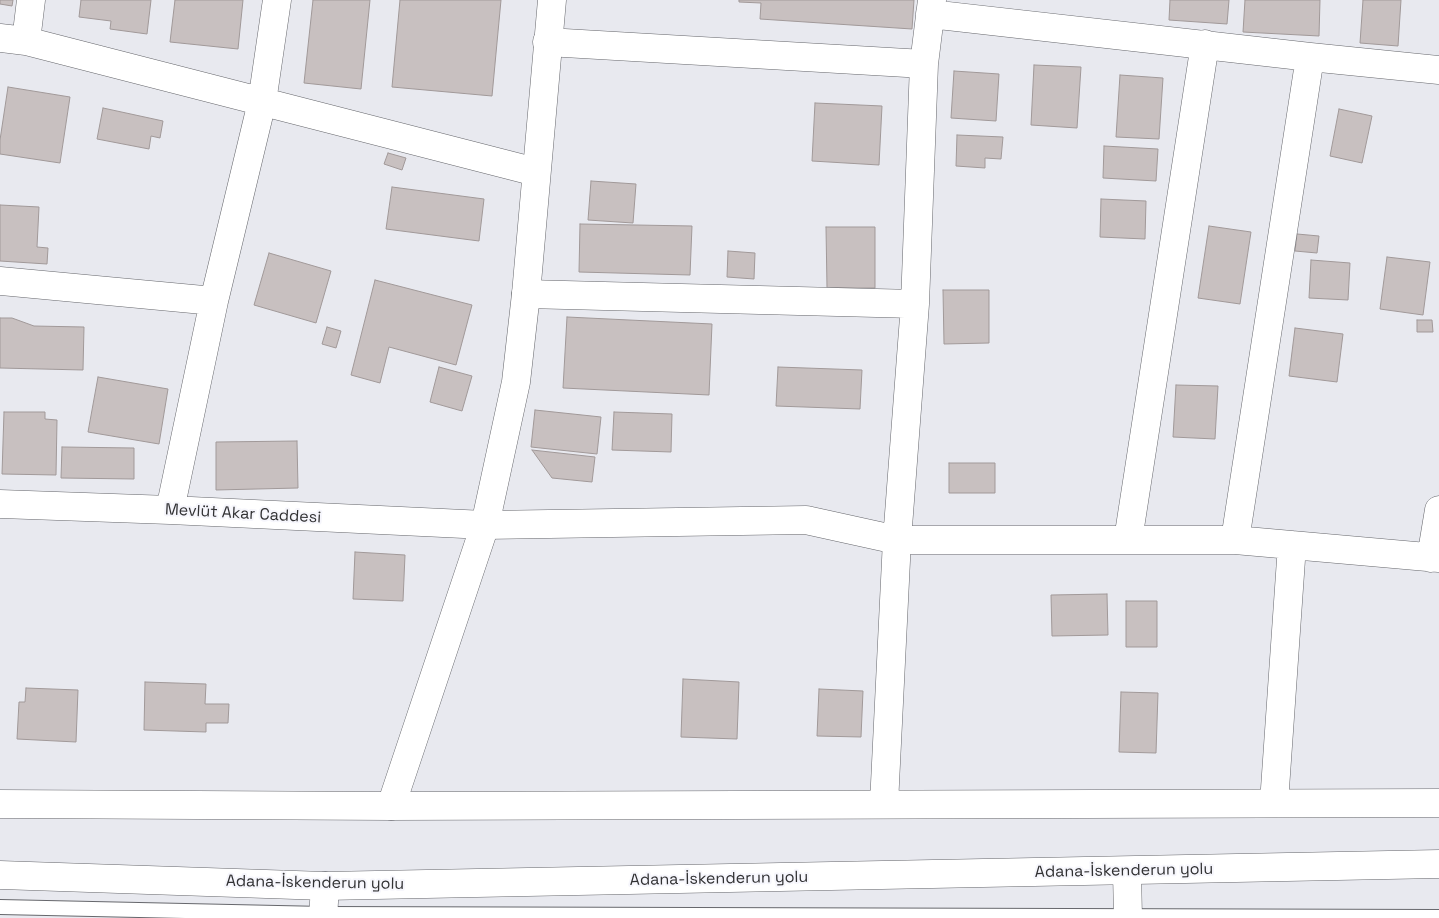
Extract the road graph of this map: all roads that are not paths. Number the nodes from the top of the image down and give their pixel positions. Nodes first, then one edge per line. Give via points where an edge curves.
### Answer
1 (31, 0) edge
2 (277, 0) edge
3 (552, 0) edge
4 (931, 7) edge
5 (13, 39) edge
6 (547, 42) junction
7 (1205, 44) junction
8 (1310, 57) junction
9 (924, 64) junction
10 (1439, 70) edge
11 (262, 102) junction
12 (536, 172) junction
13 (0, 281) edge
14 (526, 294) junction
15 (214, 301) junction
16 (915, 304) junction
17 (0, 504) edge
18 (170, 510) junction
19 (1439, 510) edge
20 (485, 526) junction
21 (897, 540) junction
22 (1128, 540) junction
23 (1235, 540) junction
24 (1292, 545) junction
25 (1435, 558) edge
26 (1274, 803) junction
27 (1439, 803) edge
28 (0, 804) edge
29 (884, 804) junction
30 (390, 806) junction
31 (1439, 864) edge
32 (1127, 871) junction
33 (0, 875) edge
34 (325, 886) junction
35 (0, 907) edge
36 (324, 916) edge
37 (1128, 917) edge
38 (1439, 917) edge

1 - 5 main road
2 - 11 main road
3 - 6 main road
4 - 7 main road
4 - 9 main road
5 - 11 main road
6 - 9 main road
6 - 12 main road
7 - 8 main road
7 - 22 main road
8 - 10 main road
8 - 23 main road
9 - 16 main road
11 - 12 main road
11 - 15 main road
12 - 14 main road
13 - 15 main road
14 - 16 main road
14 - 20 main road via 516,382
15 - 18 main road
16 - 21 main road
17 - 18 main road, Mevlüt Akar Caddesi
18 - 20 main road, Mevlüt Akar Caddesi
19 - 25 main road
20 - 21 main road, Mevlüt Akar Caddesi via 806,520
20 - 30 main road
21 - 22 main road, Mevlüt Akar Caddesi
21 - 29 main road
22 - 23 main road, Mevlüt Akar Caddesi
23 - 24 main road, Mevlüt Akar Caddesi
24 - 25 main road, Mevlüt Akar Caddesi
24 - 26 main road
26 - 27 main road
26 - 29 main road
28 - 30 main road
29 - 30 main road
31 - 32 main road, Adana-İskenderun yolu
32 - 34 main road, Adana-İskenderun yolu
32 - 37 main road
33 - 34 main road, Adana-İskenderun yolu
34 - 36 main road
35 - 36 lane
36 - 37 lane
37 - 38 lane

